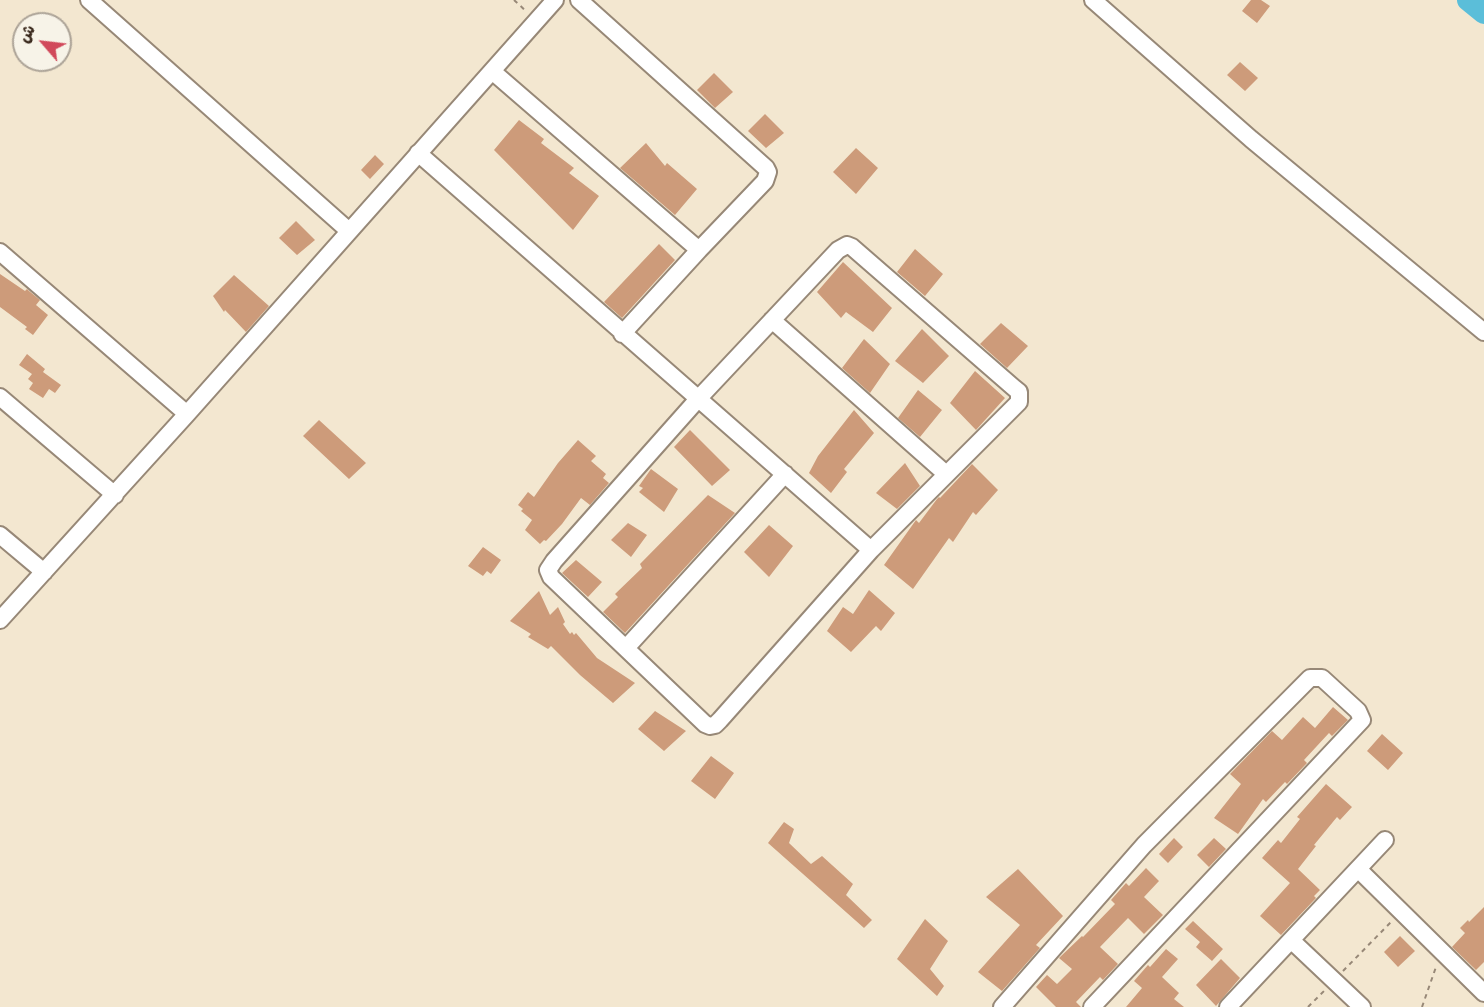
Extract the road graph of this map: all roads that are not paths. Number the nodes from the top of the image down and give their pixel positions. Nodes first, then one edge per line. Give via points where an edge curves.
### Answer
1 (89, 0) edge
2 (555, 0) edge
3 (579, 0) edge
4 (1093, 0) edge
5 (492, 71) junction
6 (418, 153) junction
7 (349, 231) junction
8 (699, 250) junction
9 (0, 252) edge
10 (772, 320) junction
11 (1484, 332) edge
12 (622, 334) junction
13 (0, 397) edge
14 (698, 399) junction
15 (187, 414) junction
16 (785, 474) junction
17 (946, 474) junction
18 (115, 495) junction
19 (0, 536) edge
20 (871, 550) junction
21 (44, 572) junction
22 (0, 620) edge
23 (626, 648) junction
24 (1385, 840) dead end
25 (1358, 869) junction
26 (1291, 940) junction
27 (1484, 993) edge
28 (1002, 1007) edge
29 (1092, 1007) edge
30 (1228, 1007) edge
31 (1362, 1007) edge

1 - 7 street
2 - 5 street
3 - 8 street via 768,172 765,181
4 - 11 street via 1251,140
5 - 6 street
5 - 8 street
6 - 7 street
6 - 12 street
7 - 15 street
8 - 12 street
9 - 15 street
10 - 14 street
10 - 17 street
10 - 17 street via 847,245 1019,392 1019,402
12 - 14 street
13 - 18 street
14 - 16 street
14 - 23 street via 548,570
15 - 18 street
16 - 20 street
16 - 23 street
17 - 20 street
18 - 21 street
19 - 21 street
20 - 23 street via 715,725 705,724
21 - 22 street
24 - 25 street
25 - 26 street
25 - 27 street
26 - 30 street
26 - 31 street
28 - 29 street via 1144,845 1310,678 1322,678 1358,711 1362,720

